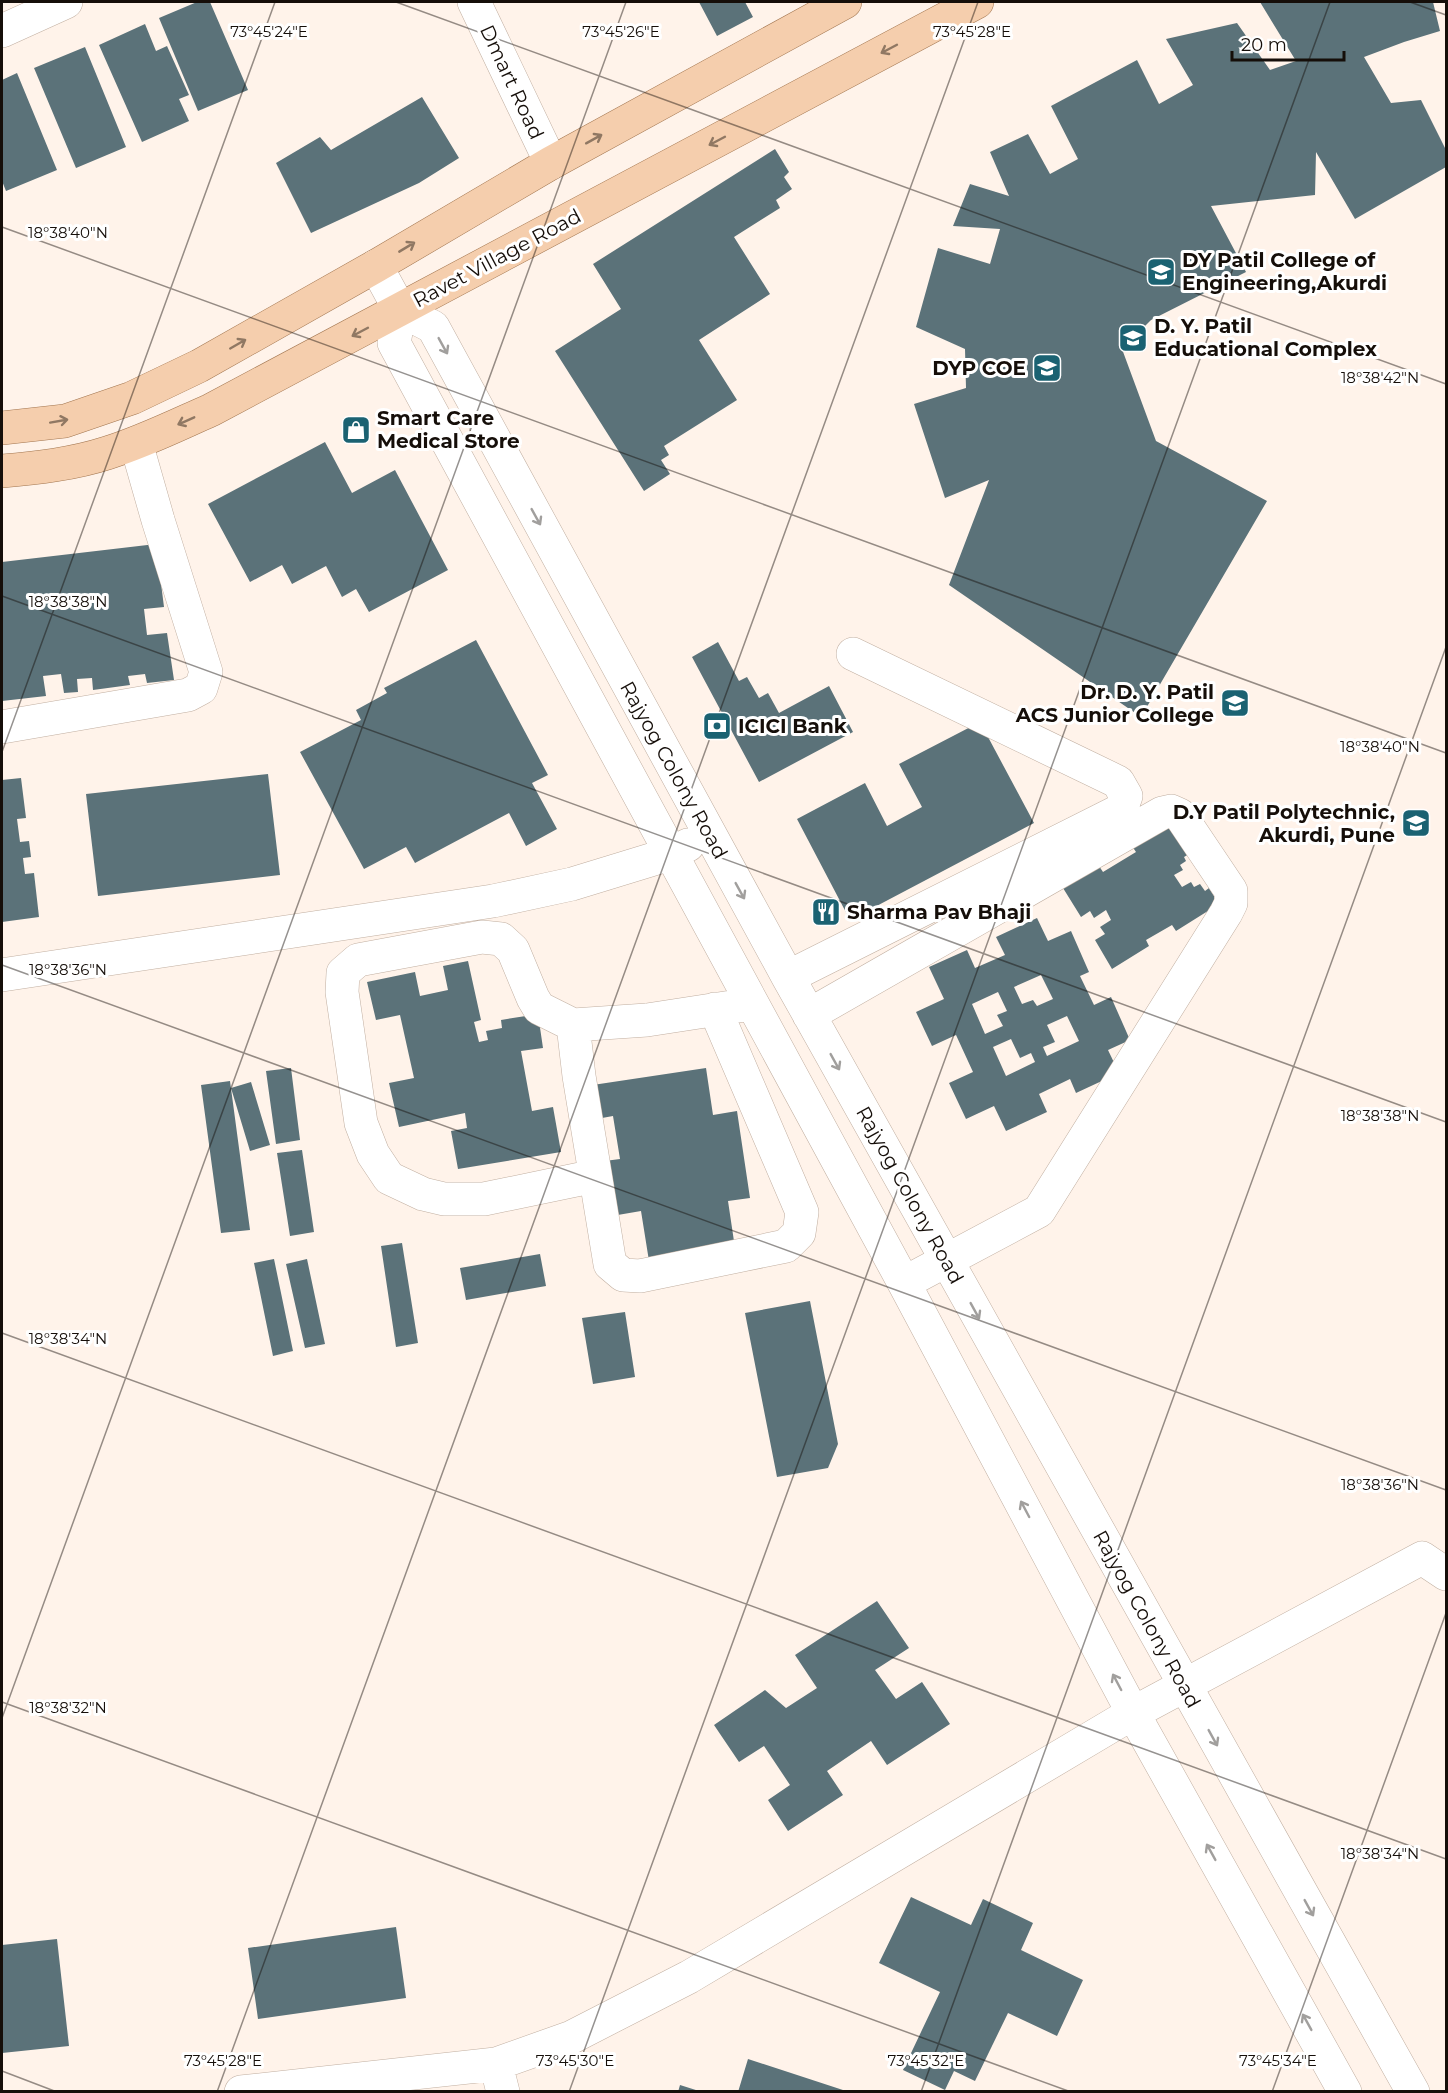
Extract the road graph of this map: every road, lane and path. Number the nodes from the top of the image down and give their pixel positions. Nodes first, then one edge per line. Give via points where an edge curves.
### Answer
1 (66, 2) edge
2 (474, 2) edge
3 (845, 2) edge
4 (977, 2) edge
5 (2, 31) edge
6 (550, 163) junction
7 (376, 266) junction
8 (400, 310) junction
9 (2, 428) edge
10 (136, 443) junction
11 (2, 471) edge
12 (853, 654) dead end
13 (2, 727) edge
14 (709, 834) junction
15 (670, 854) junction
16 (2, 975) edge
17 (788, 977) junction
18 (751, 1004) junction
19 (715, 1009) junction
20 (809, 1015) junction
21 (573, 1025) junction
22 (595, 1176) junction
23 (946, 1260) junction
24 (904, 1283) junction
25 (1446, 1574) edge
26 (1184, 1685) junction
27 (1133, 1713) junction
28 (499, 2078) edge
29 (241, 2091) edge
30 (1346, 2091) edge
31 (1413, 2091) edge

1 - 5 street
2 - 6 street, Dmart Road
6 -> 3 main road
4 -> 8 main road, Ravet Village Road
7 -> 6 main road
7 - 8 street
9 -> 7 main road via 65,421 132,398 199,366
8 -> 10 main road, Ravet Village Road via 211,410
8 -> 14 street, Rajyog Colony Road via 433,327
8 - 15 street via 394,343
10 - 11 main road, Ravet Village Road via 51,466
10 - 13 street via 206,672 201,687 188,695
12 - 17 street via 1118,782 1126,796 1121,810
14 - 15 street
14 -> 17 street, Rajyog Colony Road
15 - 16 street via 572,884 492,901
15 - 18 street
17 - 20 street, Rajyog Colony Road
18 - 19 street
18 - 24 street
19 - 21 street via 647,1020
19 - 22 street via 802,1212 799,1233 786,1246 640,1276 623,1275 610,1264
20 -> 23 street, Rajyog Colony Road
20 - 23 street via 1162,813 1180,815 1231,891 1226,913 1039,1211
21 - 22 street
21 - 22 street via 539,1008 513,950 501,939 482,936 358,960 343,973 342,992 361,1123 373,1154 389,1178 444,1199 484,1199
23 - 24 street
23 -> 26 street, Rajyog Colony Road
27 -> 24 street
25 - 26 street via 1422,1558
26 - 27 street
26 -> 31 street, Rajyog Colony Road
27 - 28 street via 689,1977
30 -> 27 street
28 - 29 street

